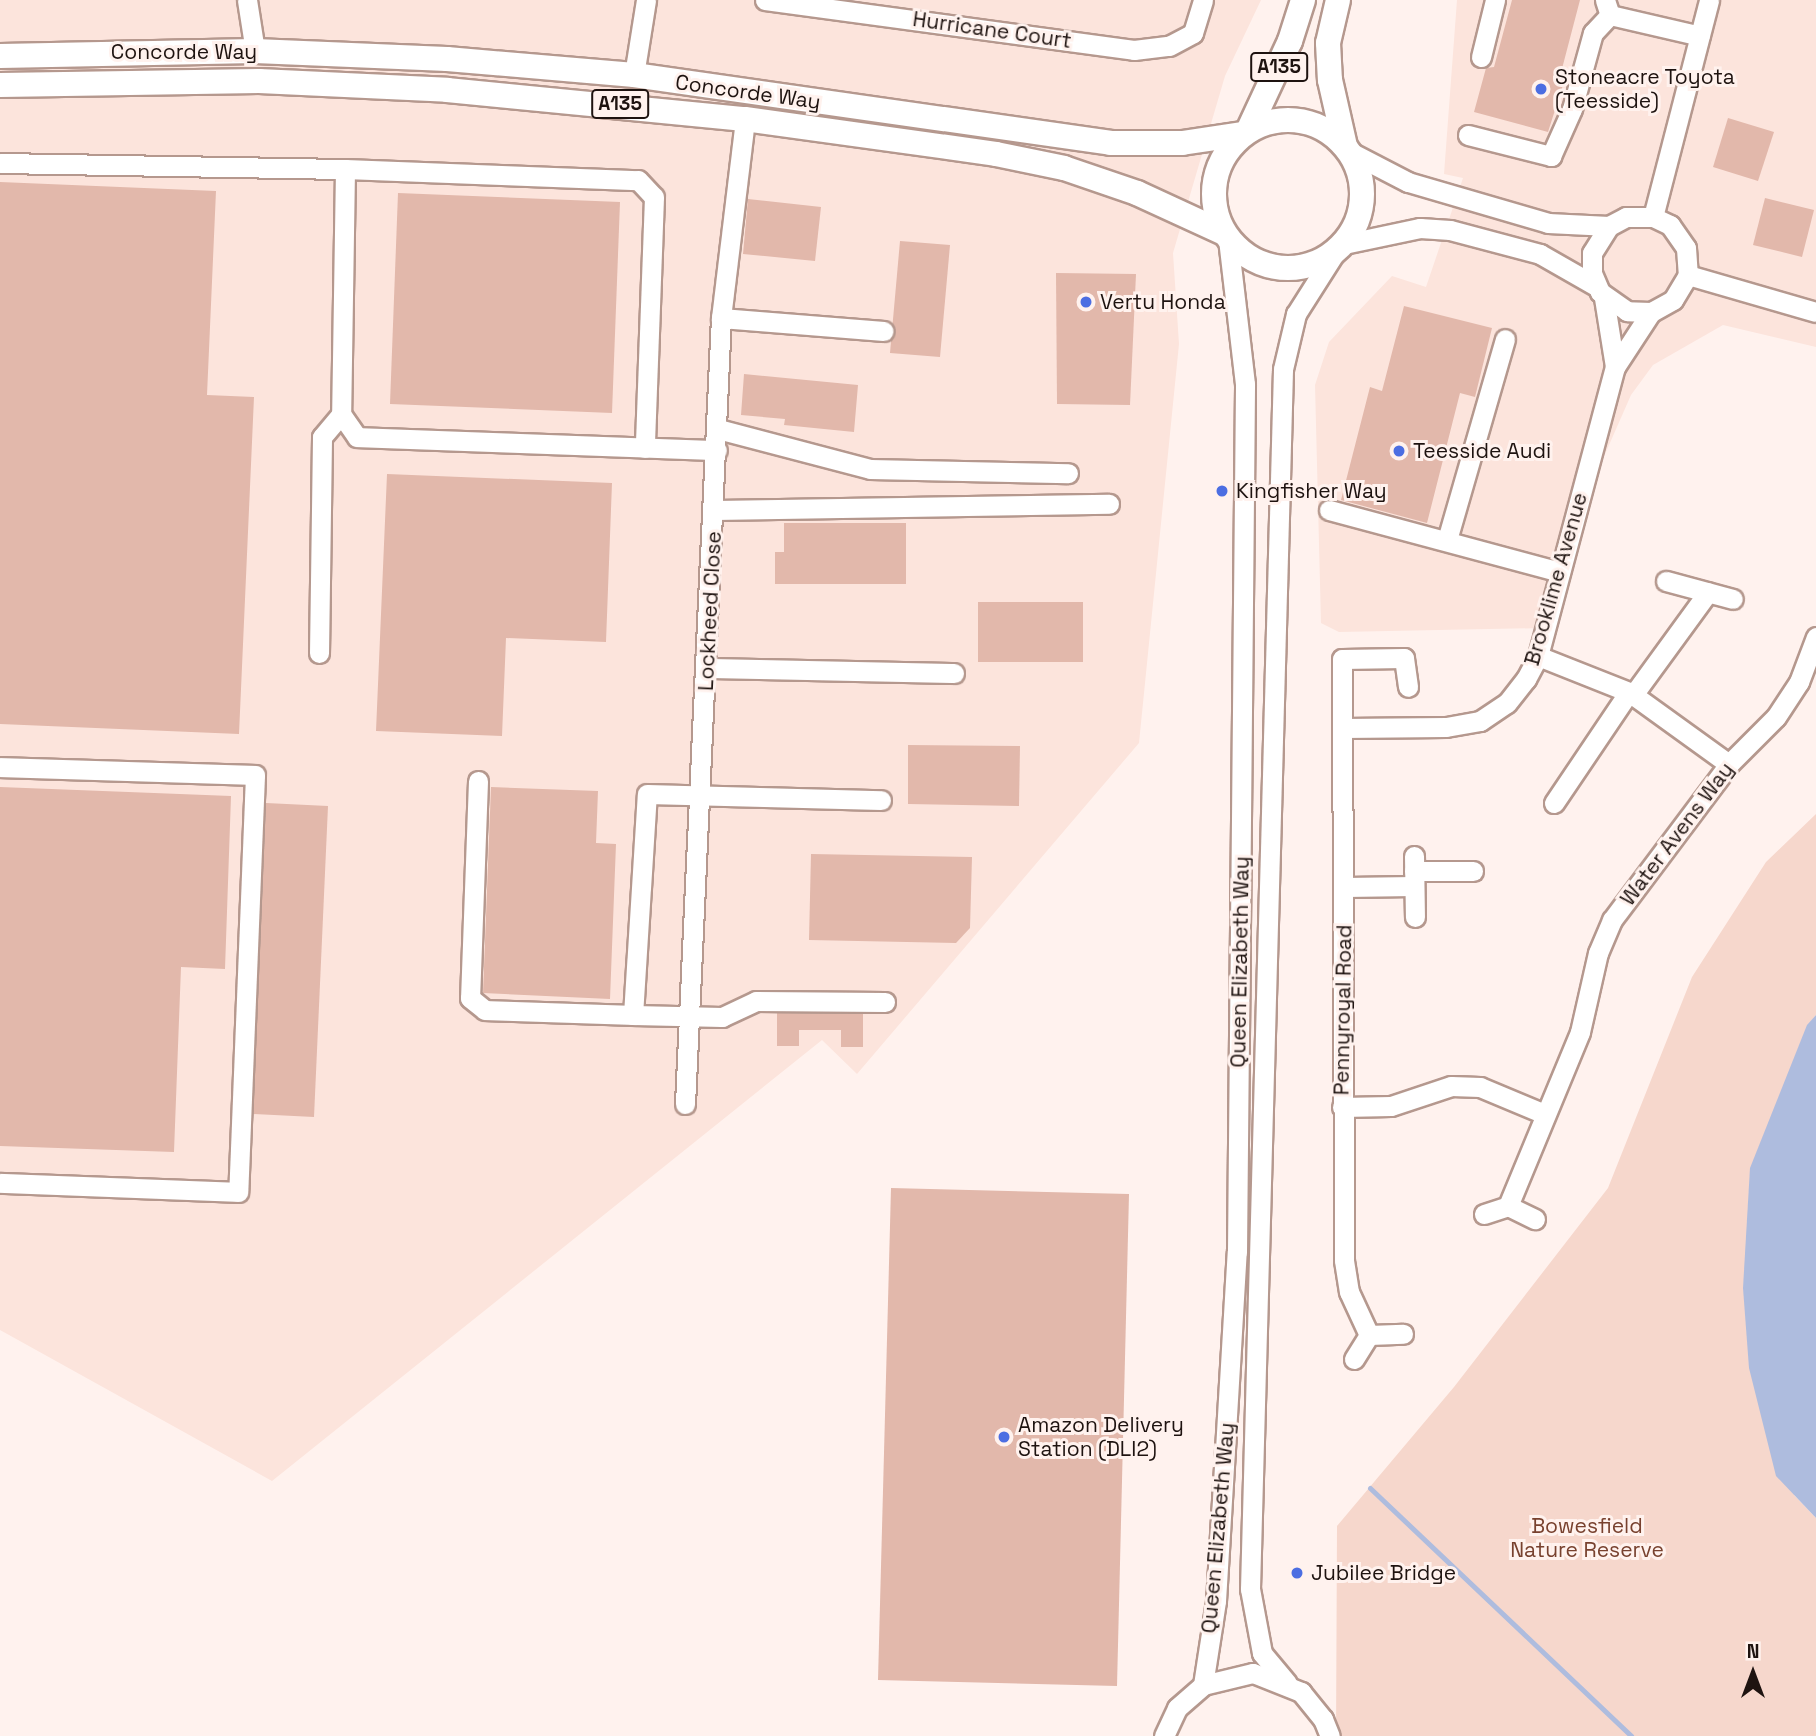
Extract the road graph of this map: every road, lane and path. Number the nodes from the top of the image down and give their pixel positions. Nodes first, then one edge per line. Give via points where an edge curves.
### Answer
1 (247, 0) edge
2 (646, 0) edge
3 (765, 0) edge
4 (1203, 0) edge
5 (1303, 0) edge
6 (1338, 0) edge
7 (1495, 0) edge
8 (1709, 0) edge
9 (1608, 8) edge
10 (1700, 36) junction
11 (255, 51) junction
12 (0, 56) edge
13 (1481, 57) dead end
14 (634, 75) junction
15 (0, 85) edge
16 (745, 118) junction
17 (1245, 132) junction
18 (1468, 135) dead end
19 (1349, 150) junction
20 (0, 163) edge
21 (345, 169) junction
22 (1653, 217) junction
23 (1609, 226) junction
24 (1226, 236) junction
25 (1340, 247) junction
26 (1688, 275) junction
27 (1600, 292) junction
28 (1815, 308) edge
29 (1651, 312) junction
30 (721, 318) junction
31 (883, 331) dead end
32 (1504, 339) dead end
33 (1615, 367) junction
34 (341, 414) junction
35 (718, 429) junction
36 (645, 448) junction
37 (717, 450) junction
38 (1068, 473) dead end
39 (1109, 505) dead end
40 (715, 510) junction
41 (1329, 510) dead end
42 (1447, 540) junction
43 (1560, 572) junction
44 (1666, 581) dead end
45 (1708, 592) junction
46 (1733, 599) dead end
47 (1816, 637) edge
48 (319, 653) dead end
49 (1538, 656) junction
50 (708, 667) junction
51 (954, 673) dead end
52 (1408, 687) dead end
53 (1631, 694) junction
54 (1343, 728) junction
55 (1729, 764) junction
56 (0, 766) edge
57 (478, 781) dead end
58 (699, 794) junction
59 (881, 800) dead end
60 (1554, 803) dead end
61 (1414, 871) junction
62 (1473, 871) dead end
63 (1345, 887) junction
64 (1415, 917) dead end
65 (885, 1002) dead end
66 (633, 1015) junction
67 (688, 1018) junction
68 (685, 1104) dead end
69 (1342, 1107) junction
70 (1545, 1114) junction
71 (0, 1183) edge
72 (1508, 1206) junction
73 (1484, 1214) dead end
74 (1535, 1219) dead end
75 (1403, 1334) dead end
76 (1369, 1335) junction
77 (1354, 1359) dead end
78 (1287, 1683) junction
79 (1203, 1685) junction
80 (1164, 1736) edge
81 (1330, 1736) edge

1 - 11 street
2 - 14 street
3 - 4 street, Hurricane Court via 1135,50 1169,46 1193,33
5 - 17 main road, A135 via 1290,41
6 - 19 main road, A135 via 1328,43 1329,68
7 - 13 street
8 - 10 street
9 - 10 street
9 - 18 street via 1593,33 1572,109 1551,156
10 - 22 street
11 - 12 main road, Concorde Way / A135
11 - 14 main road, Concorde Way / A135 via 447,59
14 - 17 main road, Concorde Way / A135 via 1111,143 1182,143
15 - 16 main road, Concorde Way / A135 via 273,81 447,90
16 - 24 main road, Concorde Way / A135 via 1064,168 1137,193
16 - 30 street, Lockheed Close
17 - 19 main road, A135 via 1266,122 1293,119 1318,125
17 - 24 main road, A135 via 1217,171 1214,207
19 - 23 street via 1408,183 1446,195 1570,228
19 - 25 main road, A135 via 1363,195 1359,218
20 - 21 street
21 - 34 street
21 - 36 street via 638,180 654,197
22 - 23 street via 1626,217
22 - 26 street via 1681,237 1689,259
23 - 27 street via 1592,253
24 - 25 main road, A135 via 1250,259 1284,269 1311,265
24 - 79 street, Queen Elizabeth Way via 1245,384 1237,1252 1216,1601
25 - 27 street via 1420,228 1450,230 1540,254
25 - 78 street, Queen Elizabeth Way via 1296,314 1283,369 1250,1589 1262,1653
26 - 28 street
26 - 29 street via 1673,300
27 - 29 street via 1627,311
27 - 33 street
29 - 33 street
30 - 31 street
30 - 35 street, Lockheed Close
32 - 42 street
33 - 43 street, Brooklime Avenue
34 - 36 street via 357,437
34 - 48 street via 322,437
35 - 37 street, Lockheed Close
35 - 38 street via 870,469
36 - 37 street
37 - 40 street, Lockheed Close
39 - 40 street
40 - 50 street, Lockheed Close
41 - 42 street
42 - 43 street
43 - 49 street, Brooklime Avenue
44 - 45 street
45 - 46 street
45 - 53 street
47 - 55 street, Water Avens Way via 1799,682 1776,717
49 - 53 street
49 - 54 street, Brooklime Avenue via 1507,703 1480,721 1446,727
50 - 51 street
50 - 58 street, Lockheed Close
52 - 54 street, Pennyroyal Road via 1404,658 1342,659
53 - 55 street
53 - 60 street
54 - 63 street, Pennyroyal Road
55 - 70 street, Water Avens Way via 1612,920 1598,953 1580,1032
56 - 71 street via 255,775 238,1192
57 - 66 street via 470,998 485,1010
58 - 59 street
58 - 66 street via 646,794
58 - 67 street, Lockheed Close
61 - 62 street
61 - 63 street
61 - 64 street
63 - 69 street, Pennyroyal Road
65 - 67 street via 756,1001 722,1017
66 - 67 street
67 - 68 street, Lockheed Close
69 - 70 street via 1391,1106 1451,1086 1480,1087
69 - 76 street, Pennyroyal Road via 1344,1260 1349,1292
70 - 72 street, Water Avens Way
72 - 73 street
72 - 74 street
75 - 76 street
76 - 77 street
78 - 79 street via 1244,1674
78 - 81 street via 1314,1704
79 - 80 street via 1177,1708

